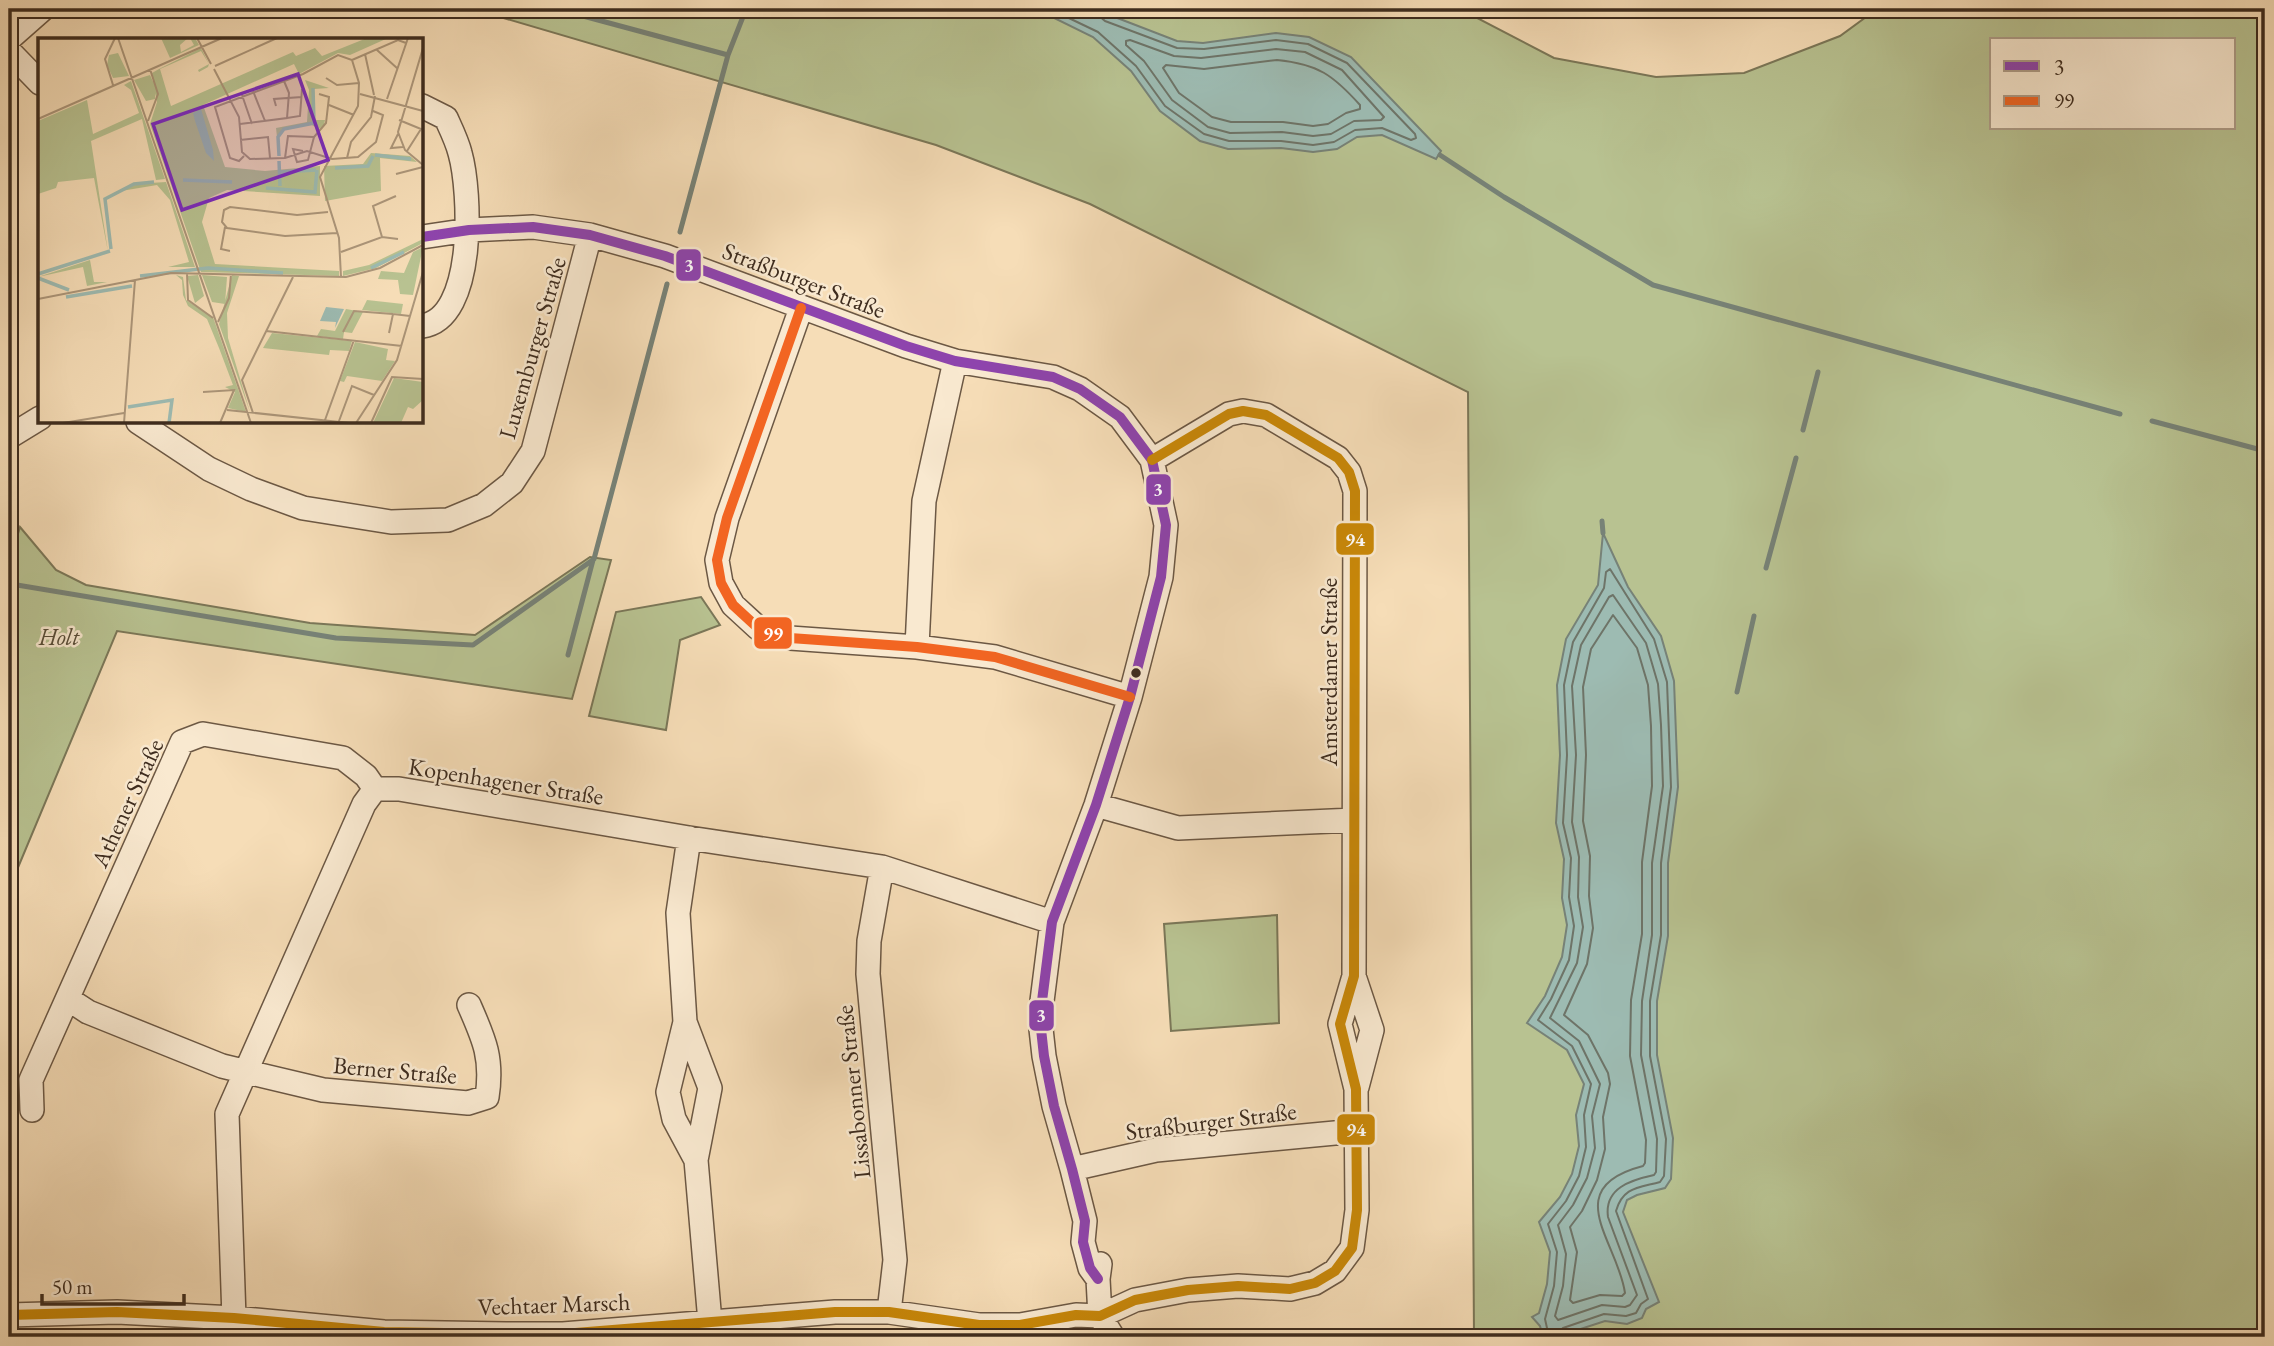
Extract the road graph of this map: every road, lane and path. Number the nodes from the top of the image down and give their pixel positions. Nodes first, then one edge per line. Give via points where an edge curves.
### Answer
1 (43, 9) edge
2 (9, 39) edge
3 (9, 51) edge
4 (38, 81) edge
5 (424, 107) edge
6 (469, 230) junction
7 (590, 235) junction
8 (424, 237) edge
9 (801, 308) junction
10 (424, 326) edge
11 (955, 361) junction
12 (38, 419) edge
13 (141, 424) edge
14 (9, 437) edge
15 (1152, 460) junction
16 (917, 647) junction
17 (1130, 697) junction
18 (375, 789) junction
19 (1096, 805) junction
20 (1354, 820) junction
21 (689, 838) junction
22 (882, 867) junction
23 (1052, 922) junction
24 (68, 999) junction
25 (469, 1005) dead end
26 (685, 1022) junction
27 (245, 1070) junction
28 (32, 1110) dead end
29 (1356, 1131) junction
30 (696, 1160) junction
31 (1072, 1169) junction
32 (889, 1312) junction
33 (9, 1315) edge
34 (1100, 1316) junction
35 (234, 1318) junction
36 (710, 1322) junction
37 (1113, 1337) edge

1 - 2 street
3 - 4 street
5 - 6 street via 446,118 461,154
6 - 7 street, Straßburger Straße via 533,228
6 - 8 street, Straßburger Straße
6 - 10 street via 465,264 448,309 432,325
7 - 9 street, Straßburger Straße via 685,262
7 - 13 street, Luxemburger Straße via 533,451 512,483 484,505 448,520 391,522 303,508 209,469
9 - 11 street, Straßburger Straße
9 - 16 street via 727,518 717,560 720,583 733,606 758,628 790,638
11 - 15 street, Straßburger Straße via 1053,377 1080,389 1120,417
11 - 16 street via 924,501
12 - 14 street
15 - 17 street, Straßburger Straße via 1166,526 1161,578
15 - 20 street, Amsterdamer Straße via 1229,414 1243,411 1266,415 1338,458 1349,472 1354,491
16 - 17 street via 995,657
17 - 19 street, Straßburger Straße
18 - 21 street, Kopenhagener Straße via 399,789
18 - 24 street, Athener Straße via 342,758 203,734 182,742
18 - 27 street, Kopenhagener Straße via 364,804
19 - 20 street via 1178,828
19 - 23 street, Straßburger Straße
20 - 29 street, Amsterdamer Straße via 1354,976 1340,1024 1356,1089
21 - 22 street, Kopenhagener Straße
21 - 26 street via 678,914
22 - 23 street, Kopenhagener Straße
22 - 32 street, Lissabonner Straße via 868,974 895,1260
23 - 31 street, Straßburger Straße via 1041,1029 1054,1106
24 - 27 street via 88,1012 222,1066
24 - 28 street, Athener Straße via 31,1080
25 - 27 street, Berner Straße via 487,1045 490,1080 487,1097 468,1103 323,1090
26 - 30 street via 710,1088
26 - 30 street via 668,1092 674,1119
27 - 35 street, Kopenhagener Straße via 227,1114
29 - 31 street, Straßburger Straße via 1156,1150
29 - 34 street, Amsterdamer Straße via 1357,1210 1352,1248 1335,1271 1315,1283 1290,1289 1238,1286 1188,1290 1135,1300
30 - 36 street
31 - 34 street, Straßburger Straße via 1085,1221 1083,1242 1098,1279
32 - 34 street, Vechtaer Marsch via 979,1325
32 - 36 street, Vechtaer Marsch
33 - 35 street, Vechtaer Marsch via 117,1312
34 - 37 street, Straßburger Straße
35 - 36 street, Vechtaer Marsch via 384,1332 506,1334

